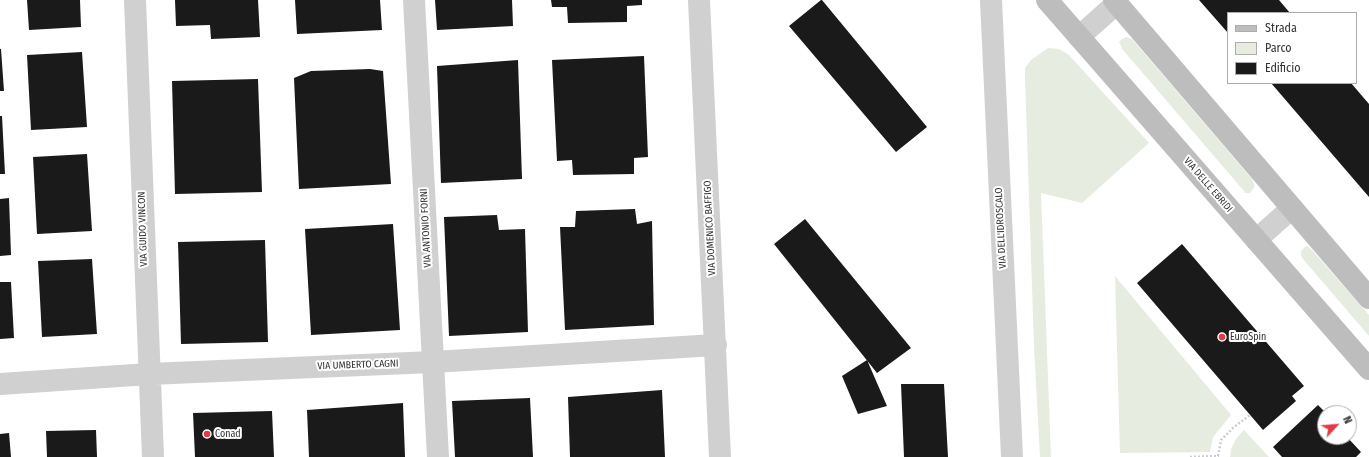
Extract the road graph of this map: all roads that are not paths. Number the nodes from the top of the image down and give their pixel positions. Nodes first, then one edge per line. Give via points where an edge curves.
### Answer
1 (135, 0) edge
2 (414, 0) edge
3 (699, 0) edge
4 (991, 0) edge
5 (1047, 0) edge
6 (1116, 1) edge
7 (1079, 37) junction
8 (1292, 208) junction
9 (1256, 240) junction
10 (1369, 298) edge
11 (716, 345) junction
12 (433, 362) junction
13 (1369, 369) edge
14 (149, 374) junction
15 (0, 384) edge
16 (153, 457) edge
17 (438, 457) edge
18 (720, 457) edge
19 (1012, 457) edge

1 - 14 street, VIA GUIDO VINCON
2 - 12 street, VIA ANTONIO FORNI
3 - 11 street, VIA DOMENICO BAFFIGO
4 - 19 street, VIA DELL'IDROSCALO
5 - 7 street, VIA DELLE EBRIDI
6 - 7 street
6 - 8 street
7 - 9 street, VIA DELLE EBRIDI
8 - 9 street
8 - 10 street
9 - 13 street, VIA DELLE EBRIDI
11 - 12 street, VIA UMBERTO CAGNI
11 - 18 street, VIA DOMENICO BAFFIGO
12 - 14 street, VIA UMBERTO CAGNI
12 - 17 street, VIA ANTONIO FORNI
14 - 15 street, VIA UMBERTO CAGNI
14 - 16 street, VIA GUIDO VINCON

